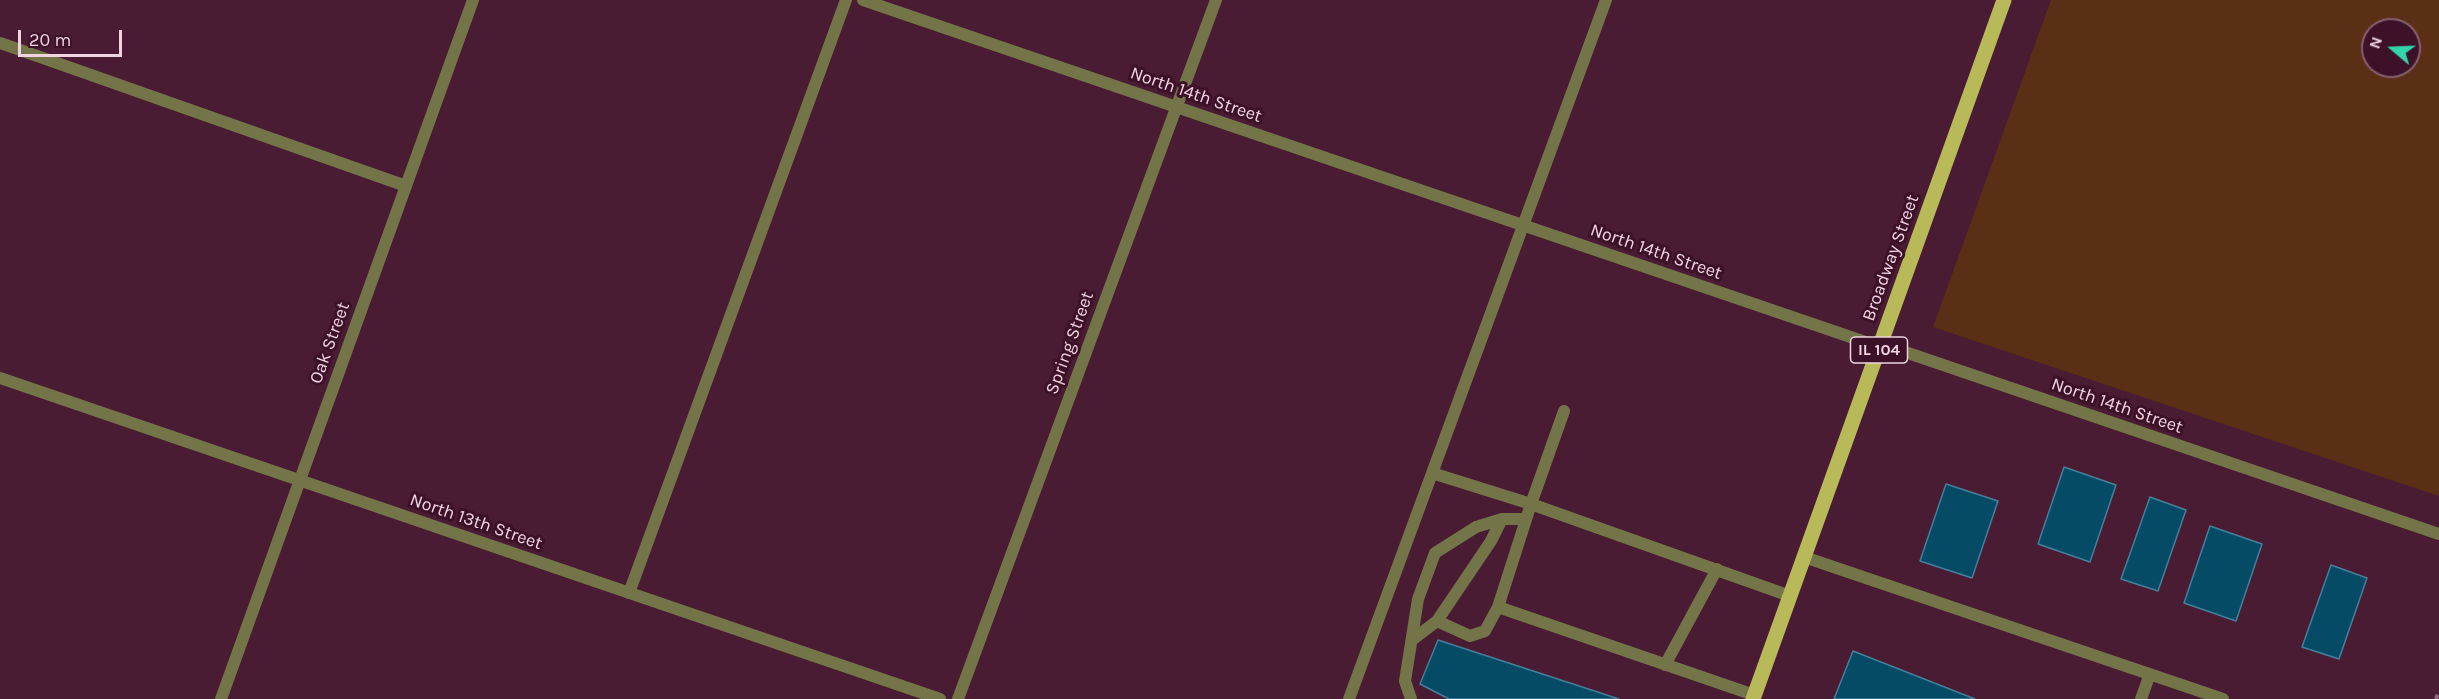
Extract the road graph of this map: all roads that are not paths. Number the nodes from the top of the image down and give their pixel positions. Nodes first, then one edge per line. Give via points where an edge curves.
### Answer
1 (473, 0) edge
2 (846, 0) edge
3 (863, 0) edge
4 (1216, 0) edge
5 (1606, 0) edge
6 (2004, 0) edge
7 (0, 43) edge
8 (1176, 107) junction
9 (406, 186) junction
10 (1524, 225) junction
11 (1880, 347) junction
12 (0, 378) edge
13 (1564, 411) dead end
14 (1432, 473) junction
15 (300, 481) junction
16 (1531, 504) junction
17 (1502, 519) junction
18 (1526, 519) junction
19 (2439, 534) edge
20 (1804, 557) junction
21 (1717, 569) junction
22 (629, 593) junction
23 (1790, 596) junction
24 (1498, 607) junction
25 (1437, 621) junction
26 (1412, 639) junction
27 (1665, 664) junction
28 (2150, 674) junction
29 (1753, 697) edge
30 (221, 699) edge
31 (940, 699) edge
32 (958, 699) edge
33 (1349, 699) edge
34 (1411, 699) edge
35 (2141, 699) edge
36 (2223, 699) edge

1 - 9 street, Oak Street
2 - 22 street
3 - 8 street, North 14th Street
4 - 8 street, Spring Street
5 - 10 street
6 - 11 main road, Broadway Street / IL 104
7 - 9 street
8 - 10 street, North 14th Street
8 - 32 street, Spring Street
9 - 15 street, Oak Street
10 - 11 street, North 14th Street
10 - 14 street
11 - 19 street, North 14th Street
11 - 20 main road, Broadway Street / IL 104
12 - 15 street, North 13th Street
13 - 16 street
14 - 16 street
14 - 33 street
15 - 22 street, North 13th Street
15 - 30 street, Oak Street
16 - 18 street
16 - 21 street
17 - 18 street
17 - 25 street
17 - 26 street via 1476,527 1435,553 1418,598
18 - 24 street
20 - 23 main road, Broadway Street / IL 104
20 - 28 street
21 - 23 street
21 - 27 street
22 - 31 street, North 13th Street
23 - 29 main road, Broadway Street / IL 104
24 - 25 street via 1485,631 1470,636
24 - 27 street
25 - 26 street
26 - 34 street via 1405,681
27 - 29 street
28 - 35 street
28 - 36 street

